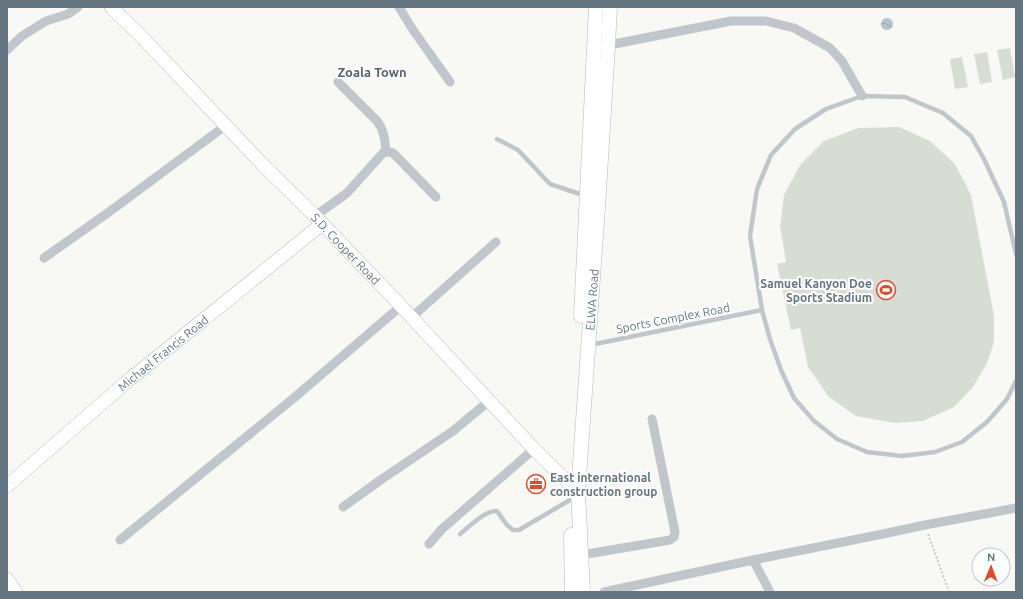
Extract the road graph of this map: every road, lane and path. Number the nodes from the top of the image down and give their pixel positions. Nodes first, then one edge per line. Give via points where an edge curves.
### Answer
1 (78, 7) edge
2 (112, 7) edge
3 (399, 7) edge
4 (596, 7) edge
5 (610, 7) edge
6 (601, 47) junction
7 (7, 50) edge
8 (338, 82) dead end
9 (450, 82) dead end
10 (862, 96) junction
11 (225, 126) junction
12 (497, 139) dead end
13 (386, 152) junction
14 (586, 196) junction
15 (436, 197) dead end
16 (318, 220) junction
17 (496, 242) dead end
18 (1016, 254) edge
19 (44, 258) dead end
20 (401, 306) junction
21 (762, 310) junction
22 (412, 318) junction
23 (588, 345) junction
24 (1016, 381) edge
25 (489, 401) junction
26 (652, 418) dead end
27 (534, 449) junction
28 (7, 486) edge
29 (573, 492) junction
30 (343, 507) dead end
31 (1016, 508) edge
32 (925, 525) junction
33 (460, 534) dead end
34 (120, 540) dead end
35 (429, 544) dead end
36 (581, 555) junction
37 (753, 560) junction
38 (7, 579) edge
39 (16, 592) edge
40 (572, 592) edge
41 (583, 592) edge
42 (604, 592) edge
43 (770, 592) edge
44 (949, 592) edge

1 - 7 street via 22,36
2 - 11 street, S.D. Cooper Road
3 - 9 street
4 - 6 main road, ELWA Road
5 - 6 main road, ELWA Road
6 - 10 street via 731,21 766,21 794,28 830,48 842,61
6 - 14 main road, ELWA Road
6 - 23 main road, ELWA Road via 598,207
8 - 13 street via 381,126
10 - 18 lane via 905,97 943,113 971,136 1004,202
10 - 21 lane via 826,109 795,129 771,155 757,189 750,236
11 - 16 street, S.D. Cooper Road
11 - 19 street
12 - 14 lane via 518,150 550,184
13 - 15 street via 393,153
13 - 16 street
14 - 29 main road, ELWA Road
16 - 20 street, S.D. Cooper Road
16 - 28 street, Michael Francis Road
17 - 22 street
20 - 22 street, S.D. Cooper Road
20 - 34 street via 295,397
21 - 23 lane, Sports Complex Road
21 - 24 lane via 781,370 794,398 814,421 837,439 867,452 902,456 936,452 962,442 987,422 1007,399
22 - 25 street, S.D. Cooper Road
23 - 29 main road, ELWA Road
25 - 27 street, S.D. Cooper Road
25 - 30 street via 454,431
26 - 36 street via 674,537 670,540
27 - 29 street, S.D. Cooper Road
27 - 35 street via 442,529
29 - 33 lane via 519,530 513,530 497,511 492,511
29 - 36 main road, ELWA Road
29 - 40 main road, ELWA Road
31 - 32 street
32 - 37 street
32 - 44 path
36 - 41 main road, ELWA Road
37 - 42 street
37 - 43 street
38 - 39 street

